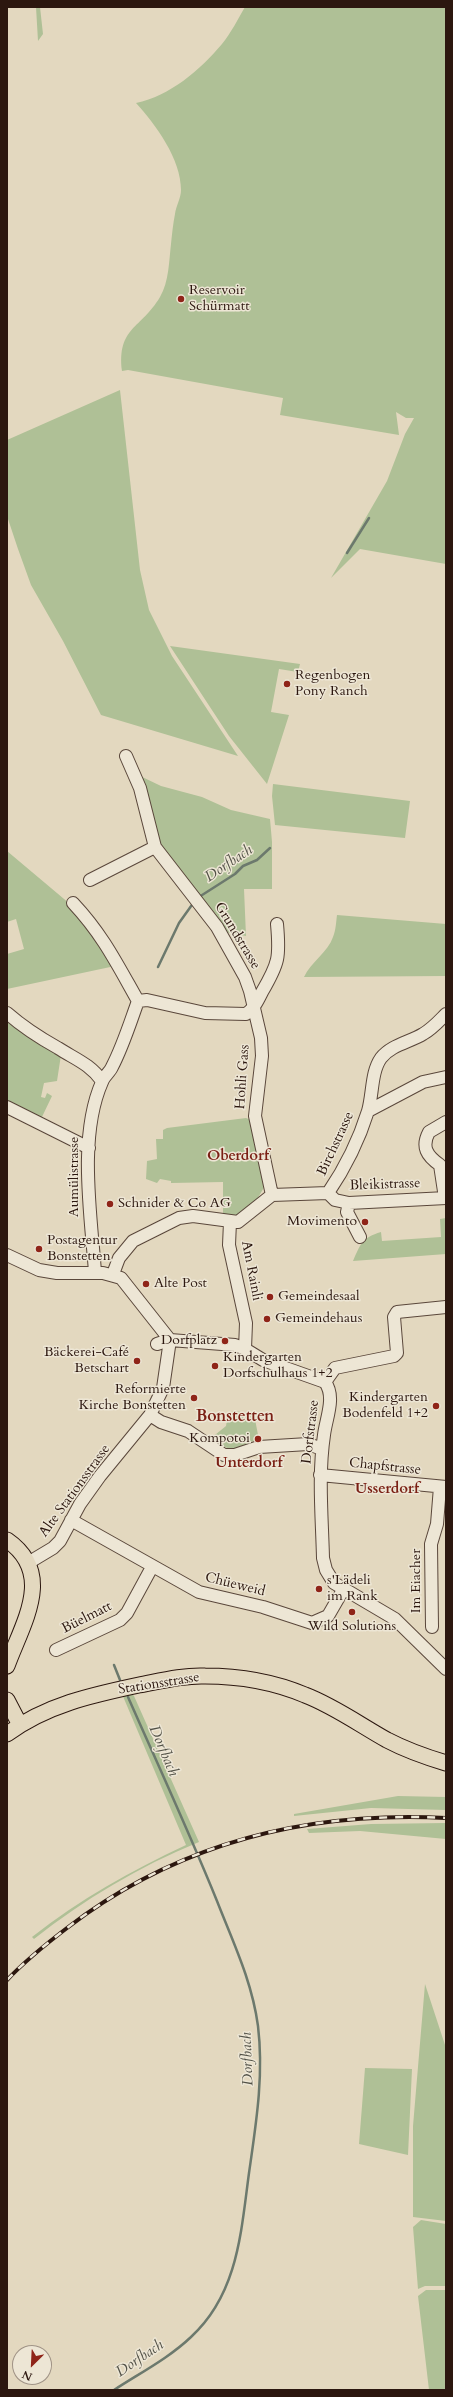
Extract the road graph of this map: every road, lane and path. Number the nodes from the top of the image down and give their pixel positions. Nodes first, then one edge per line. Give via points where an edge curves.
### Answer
1 (126, 756) dead end
2 (154, 847) junction
3 (90, 880) dead end
4 (73, 903) dead end
5 (277, 924) dead end
6 (138, 1001) junction
7 (252, 1009) junction
8 (7, 1013) edge
9 (446, 1014) edge
10 (446, 1077) edge
11 (102, 1081) junction
12 (7, 1107) edge
13 (368, 1111) junction
14 (446, 1122) edge
15 (88, 1148) junction
16 (443, 1162) edge
17 (328, 1193) junction
18 (272, 1195) junction
19 (446, 1198) edge
20 (349, 1203) junction
21 (230, 1222) junction
22 (360, 1237) dead end
23 (7, 1255) edge
24 (95, 1272) junction
25 (113, 1274) junction
26 (446, 1307) edge
27 (163, 1342) junction
28 (245, 1349) junction
29 (325, 1382) junction
30 (150, 1415) junction
31 (324, 1436) junction
32 (308, 1444) junction
33 (322, 1449) junction
34 (320, 1475) junction
35 (443, 1487) edge
36 (71, 1520) junction
37 (7, 1540) edge
38 (28, 1563) junction
39 (152, 1567) junction
40 (343, 1590) junction
41 (432, 1627) dead end
42 (56, 1650) dead end
43 (7, 1666) edge
44 (446, 1669) edge
45 (7, 1700) edge
46 (20, 1725) junction
47 (7, 1734) edge
48 (446, 1763) edge

1 - 2 street, Grundstrasse via 140,788
2 - 3 street
2 - 7 street, Grundstrasse via 217,927 245,977
4 - 6 street via 107,944
5 - 7 street via 278,963
6 - 7 street via 147,1000 188,1010 222,1014 246,1014
6 - 11 street via 112,1068
7 - 18 street, Hohli Gass via 257,1018 262,1056 255,1116
8 - 11 street via 42,1039 82,1060
9 - 13 street, Birchstrasse via 425,1033 389,1050 380,1059 376,1066
10 - 13 street via 423,1082
11 - 15 street, Aumülistrasse
12 - 15 street
13 - 17 street, Birchstrasse via 345,1166
14 - 16 street via 429,1132 425,1140 428,1155
15 - 24 street, Aumülistrasse via 91,1238
16 - 19 street
17 - 18 street, Birchstrasse
17 - 20 street, Bleikistrasse via 335,1200
18 - 21 street via 238,1222
19 - 20 street, Bleikistrasse
20 - 22 street via 347,1212
21 - 25 street via 201,1217 179,1218 133,1241 119,1258
21 - 28 street, Am Rainli via 229,1245 246,1323
23 - 24 street via 39,1270 58,1273
24 - 25 street
25 - 27 street via 128,1284
26 - 29 street via 398,1312 394,1317 397,1353 394,1356 335,1368
27 - 28 street, Dorfstrasse via 217,1343
27 - 30 street, Alte Stationsstrasse via 163,1388
28 - 29 street, Dorfstrasse via 264,1360
29 - 31 street, Dorfstrasse via 330,1388 331,1396
30 - 32 street via 188,1431 224,1454 235,1455 259,1448
30 - 36 street, Alte Stationsstrasse via 100,1476
31 - 32 street
31 - 33 street, Dorfstrasse
32 - 33 street
33 - 34 street, Dorfstrasse
34 - 35 street, Chapfstrasse
34 - 40 street, Dorfstrasse via 323,1558 330,1577
35 - 41 street, Im Eiacher via 431,1544
36 - 38 street, Alte Stationsstrasse via 53,1548
36 - 39 street, Chüeweid
37 - 38 main road via 21,1552
38 - 43 main road via 32,1602
39 - 40 street, Chüeweid via 205,1594 262,1607 312,1623 328,1616
39 - 42 street, Büelmatt via 127,1613 120,1620
40 - 44 street, Dorfstrasse via 395,1618
45 - 46 main road
46 - 47 main road, Stationsstrasse
46 - 48 main road, Stationsstrasse via 51,1708 166,1679 204,1675 239,1678 272,1684 306,1695 388,1740

